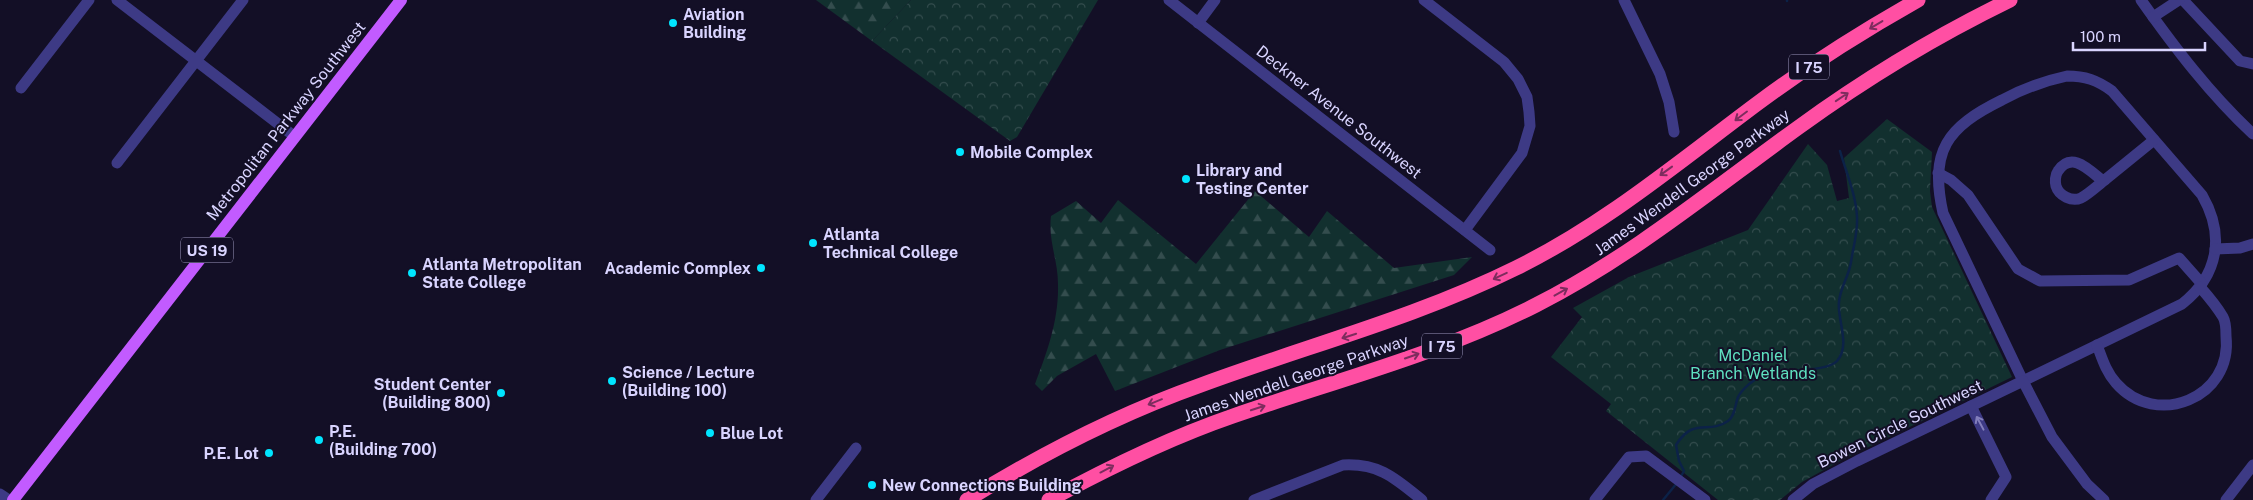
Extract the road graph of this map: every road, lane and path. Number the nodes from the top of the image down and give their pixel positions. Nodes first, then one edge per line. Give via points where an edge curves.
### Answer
1 (90, 0) edge
2 (117, 0) edge
3 (243, 0) edge
4 (401, 0) edge
5 (1168, 0) edge
6 (1215, 0) edge
7 (1424, 0) edge
8 (1624, 0) edge
9 (1918, 0) edge
10 (2010, 0) edge
11 (2141, 0) edge
12 (2179, 0) edge
13 (2183, 0) edge
14 (2153, 17) junction
15 (1198, 23) junction
16 (196, 60) junction
17 (2253, 64) edge
18 (21, 88) dead end
19 (1674, 132) dead end
20 (2253, 134) edge
21 (294, 136) junction
22 (2154, 140) junction
23 (117, 163) dead end
24 (1938, 173) junction
25 (2103, 181) dead end
26 (1465, 230) junction
27 (2253, 244) edge
28 (2215, 248) junction
29 (1490, 250) dead end
30 (2201, 286) junction
31 (2097, 346) junction
32 (2024, 381) junction
33 (1971, 406) junction
34 (856, 448) dead end
35 (2253, 466) edge
36 (0, 494) edge
37 (9, 500) edge
38 (13, 500) edge
39 (816, 500) edge
40 (967, 500) edge
41 (1048, 500) edge
42 (1254, 500) edge
43 (1422, 500) edge
44 (1595, 500) edge
45 (1706, 500) edge
46 (1793, 500) edge
47 (1991, 500) edge
48 (2104, 500) edge
49 (2226, 500) edge

1 - 18 street
2 - 16 street
3 - 16 street
4 - 21 main road, Metropolitan Parkway Southwest / US 19
5 - 15 street, Deckner Avenue Southwest
6 - 15 street
7 - 26 street via 1504,62 1518,79 1530,112 1530,126 1522,153
8 - 19 street via 1660,74
9 -> 40 highway, James Wendell George Parkway / I 75 via 1814,64 1611,211 1541,256 1453,298 1148,405 1062,446
41 -> 10 highway, James Wendell George Parkway / I 75 via 1173,439 1435,348 1534,306 1633,248 1856,88 1911,53
11 - 14 street
12 - 14 street
13 - 17 street via 2240,61
14 - 20 street via 2189,67
15 - 26 street, Deckner Avenue Southwest
16 - 21 street
16 - 23 street
21 - 38 main road, Metropolitan Parkway Southwest / US 19
22 - 24 street, Bowen Circle Southwest via 2112,91 2082,76 2067,76 2049,80 1974,113 1950,136
22 - 25 street
22 - 28 street, Bowen Circle Southwest via 2211,210 2215,224
24 - 30 street via 1968,195 2018,269 2040,281 2129,280 2179,258
24 - 32 street, Bowen Circle Southwest via 1942,213
26 - 29 street, Deckner Avenue Southwest
27 - 28 street via 2240,248
28 - 30 street, Bowen Circle Southwest via 2210,271
30 - 31 street, Bowen Circle Southwest via 2182,304
30 - 31 street via 2224,319 2227,344 2220,371 2209,388 2192,399 2170,406 2140,401 2116,384
31 - 32 street, Bowen Circle Southwest
32 - 33 street, Bowen Circle Southwest
32 - 48 street, Bowen Circle Southwest via 2052,437
33 - 46 street, Bowen Circle Southwest via 1813,484
47 -> 33 street via 2006,477
34 - 39 street
35 - 49 street
36 - 37 street
42 - 43 street via 1342,465 1356,464 1380,469
44 - 45 street via 1629,456 1646,456

